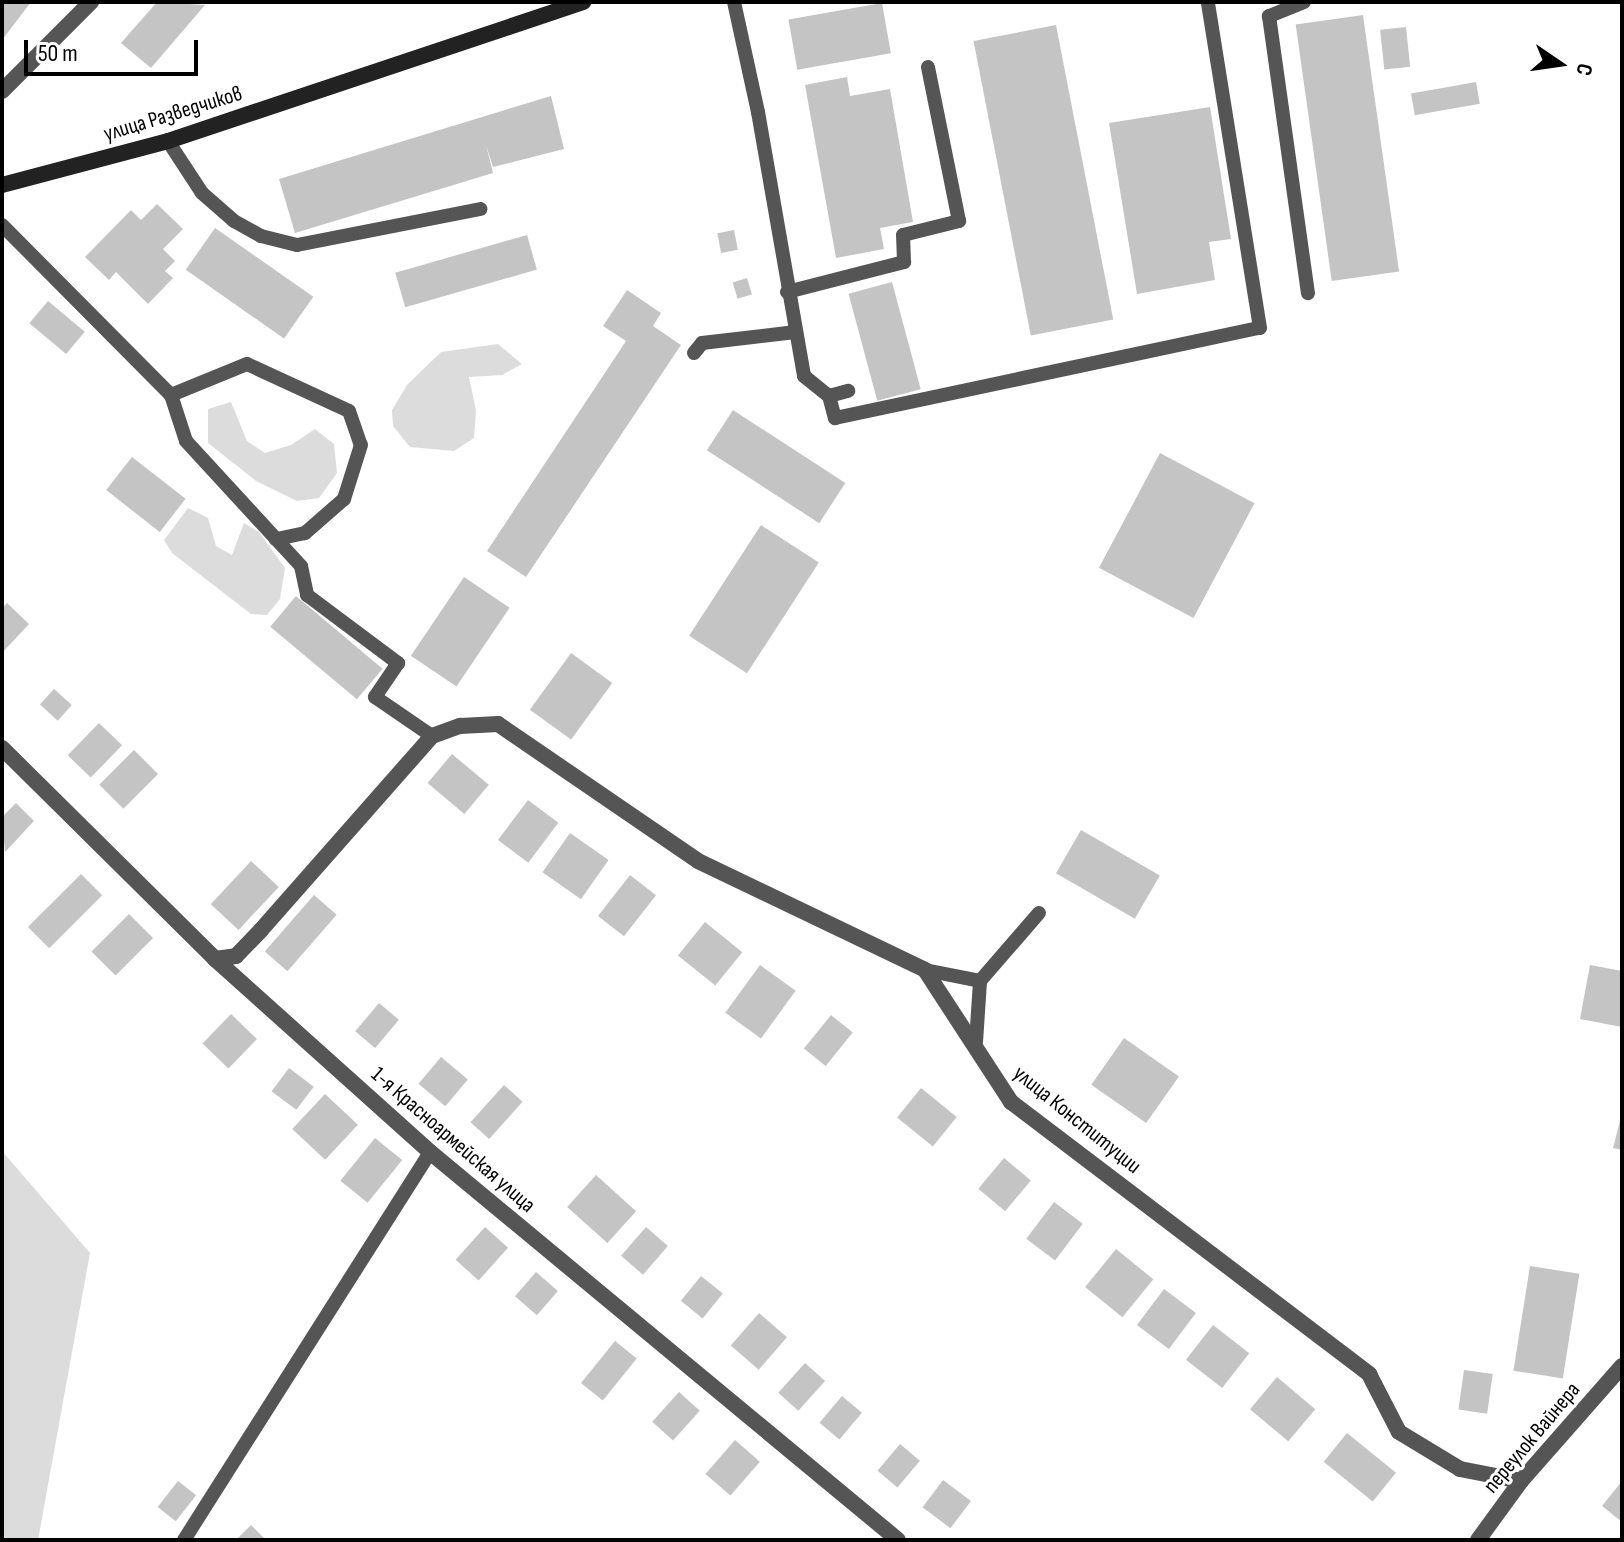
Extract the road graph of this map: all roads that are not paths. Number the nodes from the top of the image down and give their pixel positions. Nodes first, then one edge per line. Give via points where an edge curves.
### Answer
1 (91, 2) edge
2 (583, 2) edge
3 (734, 2) edge
4 (1208, 2) edge
5 (1304, 2) edge
6 (928, 67) dead end
7 (2, 91) edge
8 (168, 141) junction
9 (2, 185) edge
10 (481, 209) dead end
11 (2, 225) edge
12 (787, 292) junction
13 (1308, 293) dead end
14 (795, 332) junction
15 (694, 353) dead end
16 (848, 391) dead end
17 (171, 395) junction
18 (829, 396) junction
19 (276, 539) junction
20 (432, 736) junction
21 (2, 748) edge
22 (1039, 913) dead end
23 (215, 959) junction
24 (925, 970) junction
25 (980, 981) junction
26 (976, 1042) junction
27 (430, 1152) junction
28 (1622, 1366) edge
29 (1521, 1481) junction
30 (184, 1540) edge
31 (898, 1540) edge
32 (1478, 1540) edge

1 - 7 street
2 - 8 main road, улица Разведчиков
3 - 12 lane
4 - 18 lane via 1260,328 835,418
5 - 13 lane via 1269,16
6 - 12 lane via 959,221 903,235 904,262
8 - 9 main road, улица Разведчиков
8 - 10 lane via 202,193 234,221 261,236 297,245
11 - 17 lane
12 - 14 lane
14 - 15 lane via 702,343
14 - 18 lane via 804,376
16 - 18 lane
17 - 19 lane via 186,441
17 - 19 lane via 247,364 349,411 361,445 344,499 305,533
19 - 20 lane via 301,566 307,595 398,663 375,697
20 - 23 street via 245,947 236,956
20 - 24 street, улица Конституции via 460,726 498,724 698,861
21 - 23 street, 1-я Красноармейская улица
22 - 25 lane
23 - 27 street, 1-я Красноармейская улица
24 - 25 lane
24 - 26 street, улица Конституции
25 - 26 lane
26 - 29 street, улица Конституции via 995,1083 1011,1102 1369,1374 1399,1432 1460,1469
27 - 30 lane
27 - 31 street, 1-я Красноармейская улица
28 - 29 street, переулок Вайнера
29 - 32 street, переулок Вайнера

